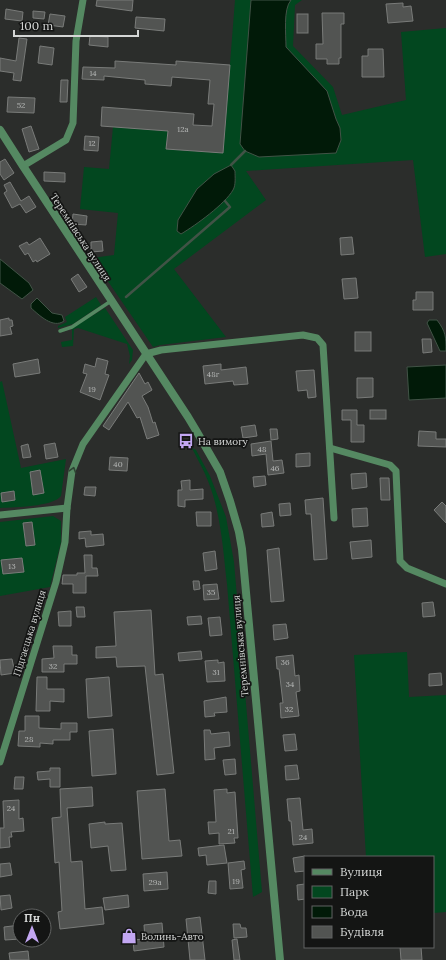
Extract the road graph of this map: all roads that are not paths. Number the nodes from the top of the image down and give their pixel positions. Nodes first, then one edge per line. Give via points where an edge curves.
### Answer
1 (83, 0) edge
2 (0, 130) edge
3 (22, 166) junction
4 (111, 301) junction
5 (60, 331) dead end
6 (146, 354) junction
7 (330, 448) junction
8 (67, 508) junction
9 (0, 515) edge
10 (334, 518) dead end
11 (446, 584) edge
12 (0, 762) edge
13 (280, 960) edge

1 - 3 street via 76,41 73,123 66,140
2 - 3 street, Теремнівська вулиця
3 - 4 street, Теремнівська вулиця
4 - 5 lane via 72,327
4 - 6 street, Теремнівська вулиця
6 - 7 street via 161,350 303,334 317,338 323,345
8 -> 6 street, Підгаєцька вулиця via 72,471 83,444
6 - 13 street, Теремнівська вулиця via 188,417 220,472 239,532
7 - 10 street
7 - 11 street via 390,465 396,471 400,561 408,568
8 - 9 street
8 - 12 street, Підгаєцька вулиця via 65,542 56,582

